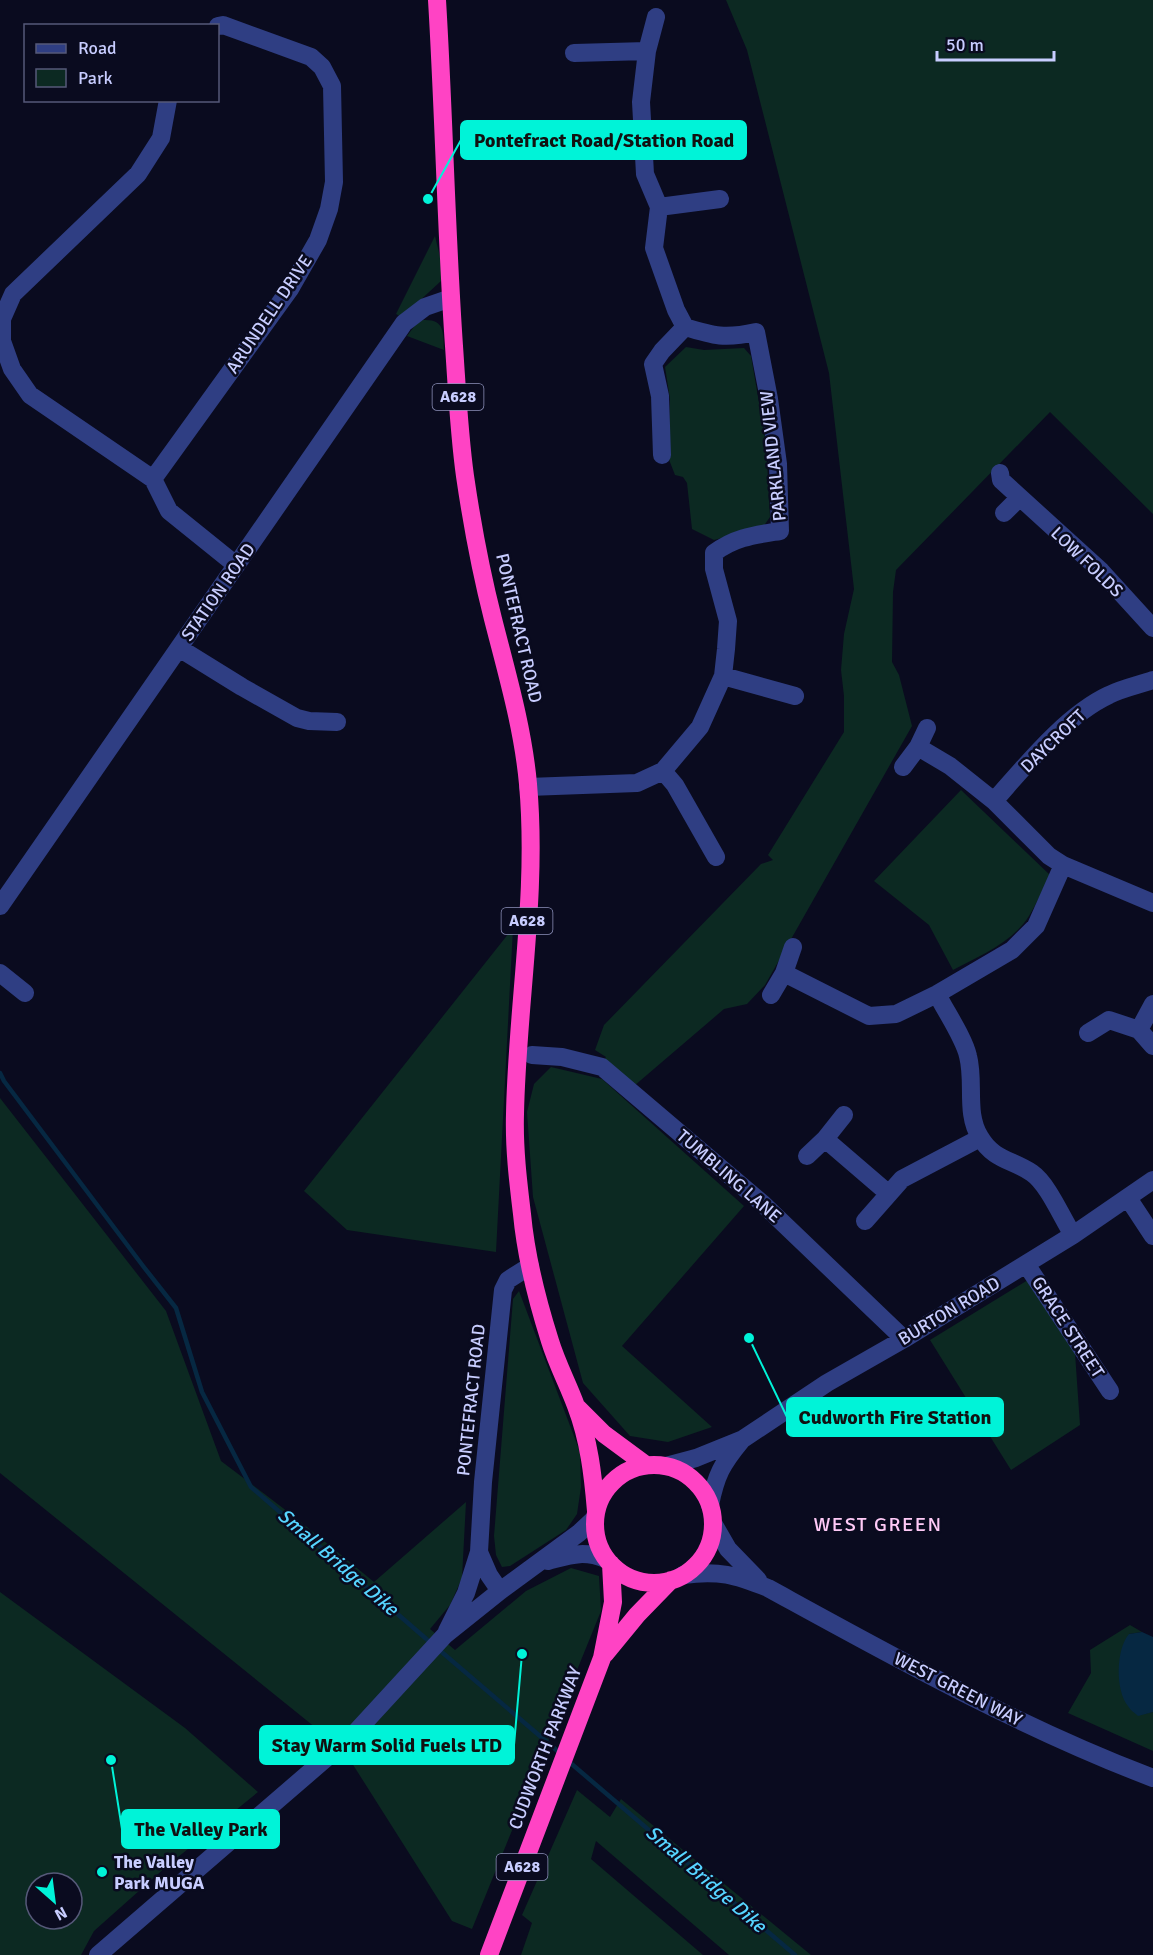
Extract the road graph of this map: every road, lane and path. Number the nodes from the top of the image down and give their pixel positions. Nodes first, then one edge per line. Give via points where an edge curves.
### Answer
1 (437, 0) edge
2 (656, 17) dead end
3 (219, 26) edge
4 (647, 51) junction
5 (574, 53) dead end
6 (168, 102) edge
7 (720, 199) dead end
8 (659, 207) junction
9 (451, 298) junction
10 (685, 327) junction
11 (662, 455) dead end
12 (1000, 473) dead end
13 (153, 479) junction
14 (1019, 498) junction
15 (1004, 513) dead end
16 (236, 565) junction
17 (1153, 628) edge
18 (179, 648) junction
19 (723, 676) junction
20 (1153, 680) edge
21 (795, 696) dead end
22 (337, 722) dead end
23 (927, 728) dead end
24 (918, 747) junction
25 (903, 767) dead end
26 (663, 771) junction
27 (528, 787) junction
28 (994, 801) junction
29 (716, 857) dead end
30 (1063, 865) junction
31 (1153, 903) edge
32 (0, 906) edge
33 (793, 947) dead end
34 (784, 973) junction
35 (1, 975) edge
36 (25, 993) dead end
37 (937, 994) junction
38 (771, 995) dead end
39 (1153, 1004) edge
40 (1138, 1030) junction
41 (1088, 1033) dead end
42 (1153, 1047) edge
43 (532, 1055) dead end
44 (844, 1116) dead end
45 (980, 1138) junction
46 (825, 1139) junction
47 (807, 1156) dead end
48 (1153, 1180) edge
49 (889, 1194) junction
50 (1128, 1198) junction
51 (865, 1221) dead end
52 (1073, 1235) junction
53 (1153, 1236) edge
54 (1026, 1264) junction
55 (530, 1266) junction
56 (904, 1339) junction
57 (1110, 1391) dead end
58 (576, 1407) junction
59 (743, 1439) junction
60 (646, 1465) junction
61 (666, 1466) junction
62 (710, 1505) junction
63 (596, 1514) junction
64 (713, 1523) junction
65 (479, 1552) junction
66 (609, 1562) junction
67 (537, 1564) junction
68 (677, 1577) junction
69 (768, 1588) junction
70 (500, 1591) junction
71 (445, 1635) junction
72 (602, 1658) junction
73 (1153, 1778) edge
74 (98, 1955) edge
75 (489, 1955) edge

1 - 9 highway, PONTEFRACT ROAD / A628
2 - 4 street
3 - 13 street, ARUNDELL DRIVE via 312,57 322,67 332,86 334,182 318,240 290,289
4 - 5 street
4 - 8 street via 641,102 645,174
6 - 13 street via 161,138 138,174 13,294 2,319 2,341 12,369 30,395
7 - 8 street
8 - 10 street via 654,248
9 - 16 street, STATION ROAD via 425,307 404,323
9 - 27 highway, PONTEFRACT ROAD / A628 via 466,479 492,615 516,706
10 - 11 street via 653,364 660,396
10 - 19 street, PARKLAND VIEW via 717,336 756,332 778,464 780,531 743,536 714,554 714,569 728,621
12 - 14 street, LOW FOLDS via 1001,480
13 - 16 street via 169,511
14 - 15 street
14 - 17 street, LOW FOLDS via 1101,571
16 - 18 street, STATION ROAD
18 - 22 street via 297,718
18 - 32 street, STATION ROAD
19 - 21 street
19 - 26 street, PARKLAND VIEW via 700,727
20 - 28 street, DAYCROFT via 1111,693 1081,711 1030,759
23 - 24 street
24 - 25 street
24 - 28 street via 950,766
26 - 27 street, PARKLAND VIEW via 637,783
26 - 29 street
27 - 55 highway, PONTEFRACT ROAD / A628 via 530,866 515,1114 516,1156
28 - 30 street
30 - 31 street
30 - 37 street via 1045,909 1025,938 1012,950
33 - 34 street
34 - 37 street via 868,1016 896,1014
34 - 38 street
35 - 36 street
37 - 45 street via 968,1053 972,1120
39 - 40 street
40 - 41 street via 1109,1020
40 - 42 street
43 - 56 street, TUMBLING LANE via 602,1066 762,1203
44 - 46 street
45 - 49 street via 916,1170
45 - 52 street via 995,1155 1033,1174
46 - 47 street
46 - 49 street
48 - 50 street, BURTON ROAD
49 - 51 street
50 - 52 street, BURTON ROAD
50 - 53 street
52 - 54 street, BURTON ROAD
54 - 56 street, BURTON ROAD
54 - 57 street, GRACE STREET
55 - 58 highway, PONTEFRACT ROAD / A628 via 550,1341
55 - 65 street, PONTEFRACT ROAD via 508,1280 503,1290
56 - 59 street, BURTON ROAD via 827,1383
58 - 60 highway, PONTEFRACT ROAD / A628
58 - 63 highway, PONTEFRACT ROAD / A628 via 593,1471
59 - 61 street, BURTON ROAD
59 - 62 street, BURTON ROAD via 723,1463
60 - 61 highway
60 - 63 highway via 619,1476 601,1498
61 - 62 highway via 693,1480
62 - 64 highway
63 - 66 highway via 597,1538
63 - 67 street, PONTEFRACT ROAD via 579,1533
64 - 68 highway via 708,1548 697,1563
64 - 69 street, WEST GREEN WAY via 728,1549
65 - 70 street, PONTEFRACT ROAD
65 - 71 street, PONTEFRACT ROAD via 466,1593
66 - 67 street, PONTEFRACT ROAD via 582,1553
66 - 68 highway via 639,1581 655,1583
66 - 72 highway, CUDWORTH PARKWAY / A628 via 613,1602
67 - 70 street, PONTEFRACT ROAD
68 - 69 street, WEST GREEN WAY via 720,1572
68 - 72 highway, CUDWORTH PARKWAY / A628 via 637,1615
69 - 73 street, WEST GREEN WAY via 976,1700 1041,1732
70 - 71 street, PONTEFRACT ROAD
71 - 74 street, PONTEFRACT ROAD via 353,1735
72 - 75 highway, CUDWORTH PARKWAY / A628

